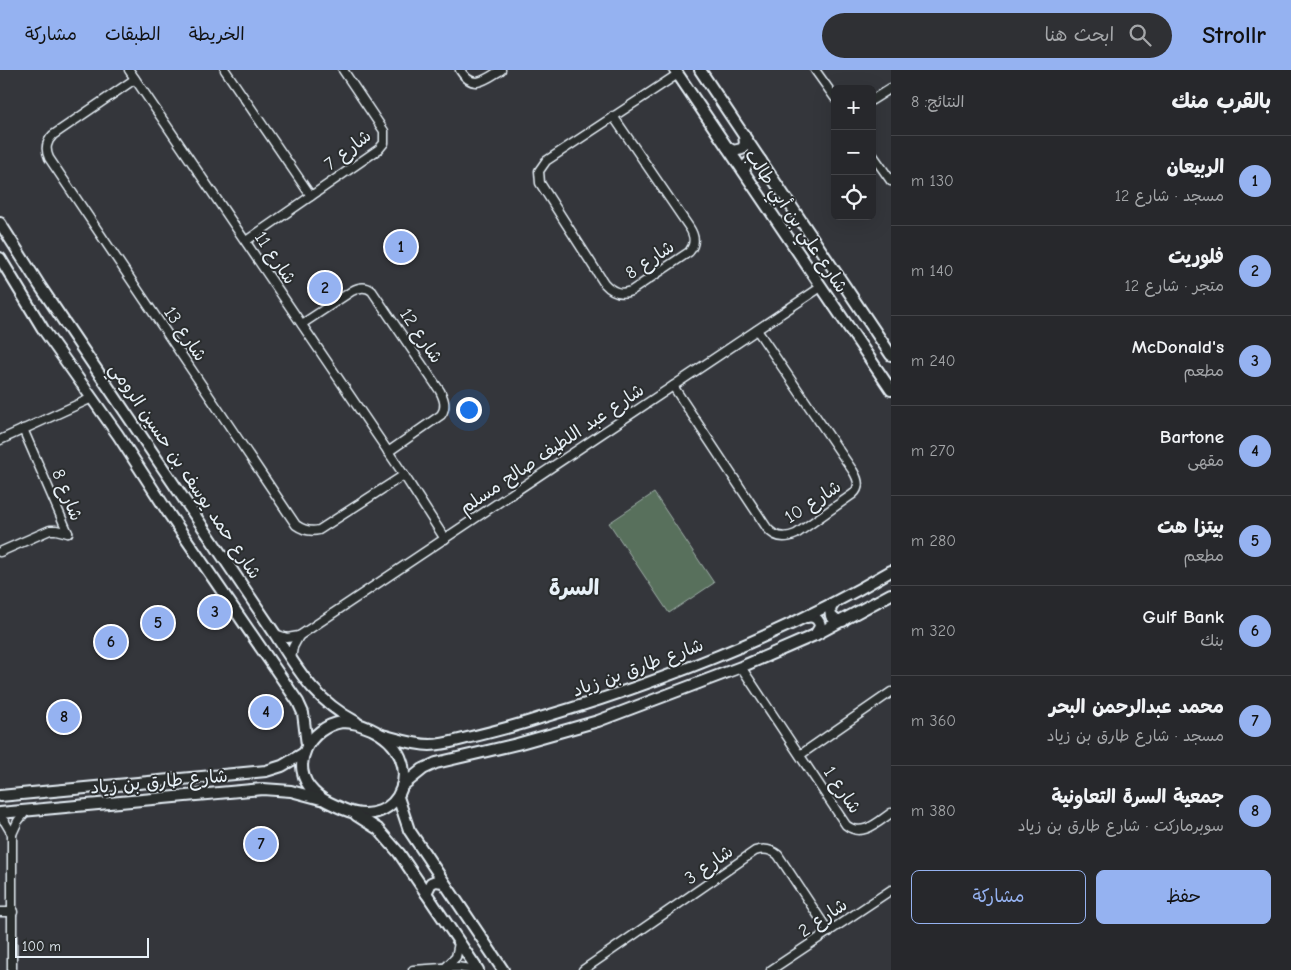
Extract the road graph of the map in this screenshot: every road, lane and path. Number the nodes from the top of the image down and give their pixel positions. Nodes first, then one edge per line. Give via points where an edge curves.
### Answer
1 (129, 70) edge
2 (225, 70) edge
3 (343, 70) edge
4 (460, 70) edge
5 (501, 70) edge
6 (700, 70) edge
7 (815, 70) edge
8 (676, 72) edge
9 (135, 79) junction
10 (891, 88) edge
11 (831, 92) edge
12 (876, 97) edge
13 (613, 116) junction
14 (743, 134) junction
15 (727, 147) junction
16 (876, 160) edge
17 (761, 161) junction
18 (744, 171) junction
19 (891, 181) edge
20 (311, 196) junction
21 (0, 223) edge
22 (246, 242) junction
23 (0, 258) edge
24 (26, 264) junction
25 (8, 271) junction
26 (40, 286) junction
27 (821, 288) junction
28 (23, 296) junction
29 (302, 324) junction
30 (758, 330) junction
31 (891, 355) edge
32 (673, 386) junction
33 (891, 390) edge
34 (92, 398) junction
35 (23, 429) junction
36 (0, 440) edge
37 (388, 452) junction
38 (404, 475) junction
39 (445, 538) junction
40 (0, 552) edge
41 (891, 571) edge
42 (891, 594) edge
43 (834, 603) junction
44 (806, 617) junction
45 (842, 621) junction
46 (276, 634) junction
47 (815, 635) junction
48 (298, 636) junction
49 (291, 659) junction
50 (742, 667) junction
51 (891, 692) edge
52 (356, 722) junction
53 (382, 734) junction
54 (306, 749) junction
55 (800, 755) junction
56 (402, 786) junction
57 (0, 796) edge
58 (398, 797) junction
59 (321, 799) junction
60 (26, 811) junction
61 (350, 812) junction
62 (891, 813) edge
63 (0, 815) edge
64 (12, 834) junction
65 (443, 882) junction
66 (891, 890) edge
67 (426, 893) junction
68 (0, 912) edge
69 (12, 912) junction
70 (829, 932) junction
71 (459, 943) junction
72 (446, 967) junction
73 (12, 970) edge
74 (413, 970) edge
75 (477, 970) edge
76 (503, 970) edge
77 (583, 970) edge
78 (770, 970) edge

1 - 9 street, شارع 11
2 - 20 street
3 - 20 street, شارع 7 via 384,132 384,143
4 - 5 street via 466,78 479,82
6 - 14 street, شارع علي بن أبي طالب
7 - 11 street
8 - 13 street, شارع 8
8 - 15 street, شارع علي بن أبي طالب
9 - 22 street, شارع 11
9 - 38 street, شارع 13 via 53,135 47,151 204,390 296,525 302,528 314,531 323,528
10 - 12 street
13 - 13 street, شارع 8 via 546,161 538,176 604,284 623,293 689,252 694,238
14 - 15 street via 746,140 742,149 733,151
14 - 17 street, شارع علي بن أبي طالب
15 - 18 street, شارع علي بن أبي طالب
16 - 19 street
17 - 18 street via 750,162
17 - 31 street, شارع علي بن أبي طالب
18 - 27 street, شارع علي بن أبي طالب
20 - 22 street, شارع 7
21 - 24 street, شارع حمد يوسف بن حسين الرومي
22 - 29 street, شارع 11
23 - 25 street, شارع حمد يوسف بن حسين الرومي
24 - 25 street via 18,274
24 - 26 street, شارع حمد يوسف بن حسين الرومي
25 - 28 street, شارع حمد يوسف بن حسين الرومي
26 - 28 street via 34,282 26,283 22,289
26 - 46 street, شارع حمد يوسف بن حسين الرومي
27 - 30 street, شارع عبد اللطيف صالح مسلم
27 - 33 street, شارع علي بن أبي طالب
28 - 34 street, شارع حمد يوسف بن حسين الرومي
29 - 37 street, شارع 11
29 - 37 street, شارع 12 via 352,291 368,288 435,384 444,399 443,413
30 - 32 street, شارع عبد اللطيف صالح مسلم
30 - 32 street, شارع 10 via 858,481 858,488 853,494 796,534 780,537 767,528
32 - 39 street, شارع عبد اللطيف صالح مسلم
34 - 35 street
34 - 54 street, شارع حمد يوسف بن حسين الرومي via 298,702 303,713
35 - 36 street
35 - 40 street, شارع 8 via 68,533 50,530
37 - 38 street, شارع 11
38 - 39 street, شارع 11
39 - 48 street, شارع عبد اللطيف صالح مسلم
41 - 43 street, شارع طارق بن زياد
42 - 45 street, شارع طارق بن زياد
43 - 44 street, شارع طارق بن زياد
43 - 45 street via 830,609 831,616
44 - 47 street via 818,621 820,628
44 - 53 street, شارع طارق بن زياد via 699,665 514,726 434,745
45 - 47 street, شارع طارق بن زياد
46 - 48 street via 287,638
46 - 49 street, شارع حمد يوسف بن حسين الرومي
47 - 50 street, شارع طارق بن زياد
48 - 49 street
49 - 52 street, شارع حمد يوسف بن حسين الرومي via 319,696 340,714
50 - 55 street, شارع 1
50 - 56 street, شارع طارق بن زياد via 589,724 436,763
51 - 55 street
52 - 53 street
52 - 54 street via 329,725 316,734
53 - 56 street via 400,752
54 - 57 street, شارع طارق بن زياد via 282,766 266,771
54 - 59 street via 302,761 304,778
55 - 62 street, شارع 1 via 851,829 865,830
56 - 58 street
58 - 61 street via 388,807 374,813
58 - 65 street via 409,830
59 - 60 street, شارع طارق بن زياد via 291,791 263,789
59 - 61 street
60 - 63 street, شارع طارق بن زياد
60 - 64 street
61 - 67 street via 372,824 385,836
63 - 64 street
64 - 69 street
65 - 67 street via 431,883
65 - 76 street
66 - 70 street, شارع 2
67 - 71 street
68 - 69 street
69 - 73 street
70 - 77 street, شارع 3 via 778,856 771,850 762,849
70 - 78 street, شارع 2
71 - 72 street via 456,957
71 - 75 street
72 - 74 street
72 - 75 street

